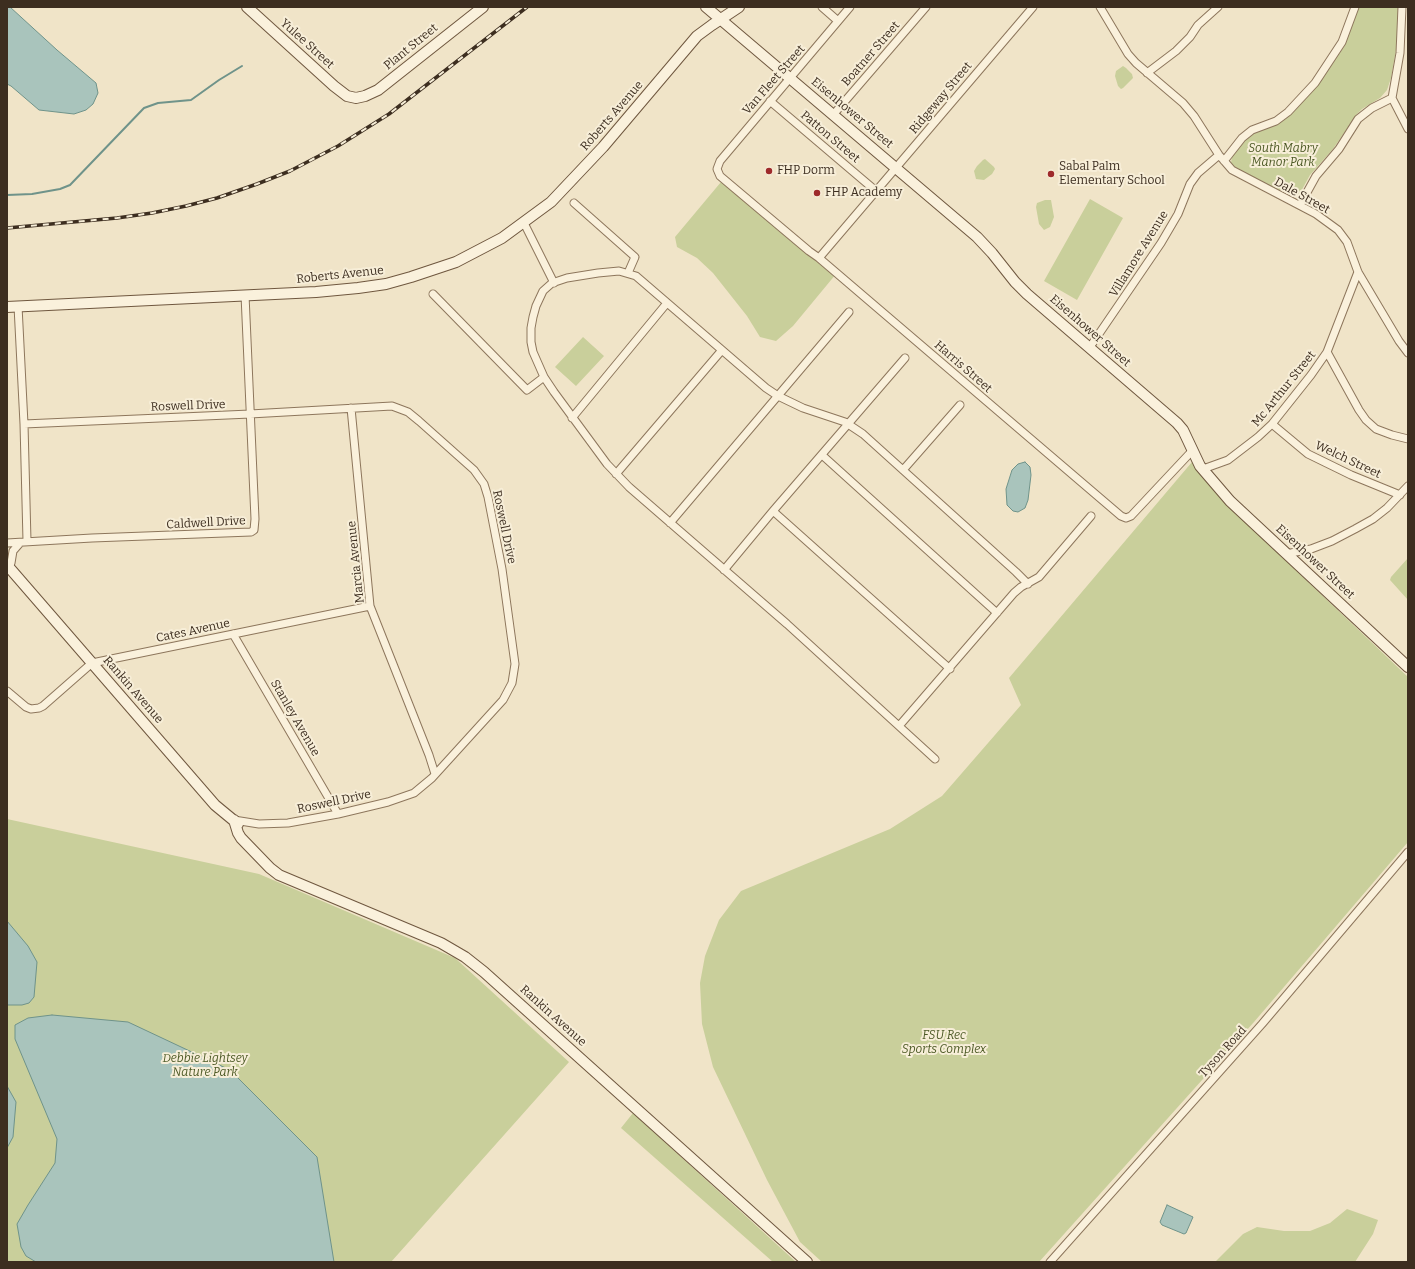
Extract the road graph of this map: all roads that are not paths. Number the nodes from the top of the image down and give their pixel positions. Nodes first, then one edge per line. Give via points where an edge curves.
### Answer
1 (247, 7) edge
2 (483, 7) edge
3 (706, 7) edge
4 (740, 7) edge
5 (822, 7) edge
6 (850, 7) edge
7 (926, 7) edge
8 (1033, 7) edge
9 (1100, 7) edge
10 (1218, 7) edge
11 (1354, 7) edge
12 (1402, 7) edge
13 (720, 19) junction
14 (838, 21) junction
15 (736, 33) junction
16 (1147, 73) junction
17 (790, 78) junction
18 (351, 97) joint
19 (1392, 98) junction
20 (770, 101) junction
21 (833, 115) junction
22 (1408, 129) edge
23 (1222, 158) junction
24 (896, 168) junction
25 (717, 169) joint
26 (876, 191) junction
27 (574, 203) dead end
28 (1300, 205) junction
29 (524, 223) junction
30 (819, 258) junction
31 (1358, 272) junction
32 (628, 273) junction
33 (554, 282) junction
34 (433, 294) dead end
35 (245, 295) junction
36 (668, 303) junction
37 (18, 306) junction
38 (7, 307) edge
39 (849, 312) dead end
40 (1090, 348) junction
41 (722, 350) junction
42 (1327, 352) junction
43 (1408, 353) edge
44 (905, 358) dead end
45 (544, 377) junction
46 (778, 396) junction
47 (960, 405) dead end
48 (352, 408) junction
49 (250, 414) junction
50 (572, 418) junction
51 (24, 424) junction
52 (848, 424) junction
53 (1272, 424) junction
54 (1408, 439) edge
55 (1192, 451) junction
56 (822, 454) junction
57 (1202, 469) junction
58 (902, 470) junction
59 (616, 474) junction
60 (1408, 486) edge
61 (1400, 495) junction
62 (773, 511) junction
63 (1092, 516) dead end
64 (670, 523) junction
65 (24, 542) junction
66 (7, 543) edge
67 (1286, 554) junction
68 (8, 562) edge
69 (724, 570) junction
70 (1028, 584) junction
71 (370, 606) junction
72 (998, 613) junction
73 (233, 634) junction
74 (92, 663) junction
75 (1408, 667) edge
76 (950, 669) junction
77 (7, 691) edge
78 (899, 726) junction
79 (935, 758) dead end
80 (435, 774) junction
81 (338, 814) junction
82 (234, 820) junction
83 (1408, 852) edge
84 (807, 1262) edge
85 (1050, 1262) edge

1 - 18 street, Yulee Street via 334,86
2 - 18 street, Plant Street via 378,90 365,96
3 - 13 street, Eisenhower Street
4 - 13 street, Roberts Avenue
4 - 15 street via 733,21
5 - 14 street
6 - 14 street, Van Fleet Street
7 - 21 street, Boatner Street
8 - 24 street, Ridgeway Street
9 - 16 street, Dale Street via 1125,49
10 - 16 street via 1198,25 1176,51
11 - 23 street, Villamore Avenue via 1342,42 1315,83 1288,112 1276,121 1252,130
12 - 19 street via 1400,54
13 - 15 street, Eisenhower Street
13 - 29 street, Roberts Avenue via 698,36 604,147 570,183
14 - 17 street, Van Fleet Street
15 - 17 street, Eisenhower Street
16 - 23 street, Dale Street via 1183,103
17 - 20 street, Van Fleet Street
17 - 21 street, Eisenhower Street
19 - 22 street
19 - 28 street via 1372,108 1358,119 1316,176
20 - 25 street, Van Fleet Street via 720,161
20 - 26 street, Patton Street
21 - 24 street, Eisenhower Street
23 - 28 street, Dale Street via 1232,170
23 - 40 street, Villamore Avenue via 1202,169 1190,184 1178,214 1149,264
24 - 26 street, Ridgeway Street
24 - 40 street, Eisenhower Street via 977,238 1027,294
25 - 30 street, Harris Street via 720,176
26 - 30 street, Ridgeway Street
27 - 32 street via 635,257
28 - 31 street, Dale Street via 1338,230 1347,242
29 - 33 street
29 - 35 street, Roberts Avenue via 487,247 456,262 411,278 358,288
30 - 55 street, Harris Street via 1121,516 1131,516
31 - 42 street, Mc Arthur Street
31 - 43 street, Dale Street
32 - 33 street via 598,273
32 - 36 street via 645,282
33 - 45 street via 543,291 536,306 531,328 533,352
34 - 45 street via 527,390
35 - 37 street, Roberts Avenue
35 - 49 street, Caldwell Drive
36 - 41 street
36 - 50 street
37 - 38 street, Roberts Avenue
37 - 51 street
39 - 46 street
40 - 55 street, Eisenhower Street via 1177,423
41 - 46 street
41 - 59 street
42 - 53 street, Mc Arthur Street
42 - 54 street via 1366,420 1376,428
44 - 52 street
45 - 50 street
46 - 52 street
46 - 64 street
47 - 58 street
48 - 49 street, Roswell Drive
48 - 71 street, Marcia Avenue
48 - 80 street, Roswell Drive via 392,406 408,412 474,470 484,484 488,497 502,569 514,673 509,691 503,700
49 - 51 street, Roswell Drive
49 - 65 street, Caldwell Drive via 256,519 254,530 251,532
50 - 59 street
51 - 65 street
52 - 56 street
52 - 58 street via 863,434
53 - 57 street, Mc Arthur Street via 1228,460
53 - 61 street, Welch Street via 1308,454
55 - 57 street, Eisenhower Street
56 - 62 street
56 - 72 street
57 - 67 street, Eisenhower Street via 1244,515
58 - 70 street
59 - 64 street
60 - 61 street
61 - 67 street via 1373,519 1332,541
62 - 69 street
62 - 76 street
63 - 70 street via 1039,577
64 - 69 street
65 - 66 street, Caldwell Drive
65 - 68 street via 13,551
67 - 75 street, Eisenhower Street
68 - 74 street, Rankin Avenue via 15,574
69 - 78 street
70 - 72 street via 1014,593
71 - 73 street, Cates Avenue
71 - 80 street, Marcia Avenue
72 - 76 street
73 - 74 street, Cates Avenue
73 - 81 street, Stanley Avenue
74 - 77 street, Cates Avenue via 43,706 35,709 26,707
74 - 82 street, Rankin Avenue via 216,805
76 - 78 street
78 - 79 street
80 - 81 street, Roswell Drive via 414,793
81 - 82 street, Roswell Drive via 272,824
82 - 84 street, Rankin Avenue via 248,844 279,874 441,943 465,957
83 - 85 street, Tyson Road via 1262,1024

